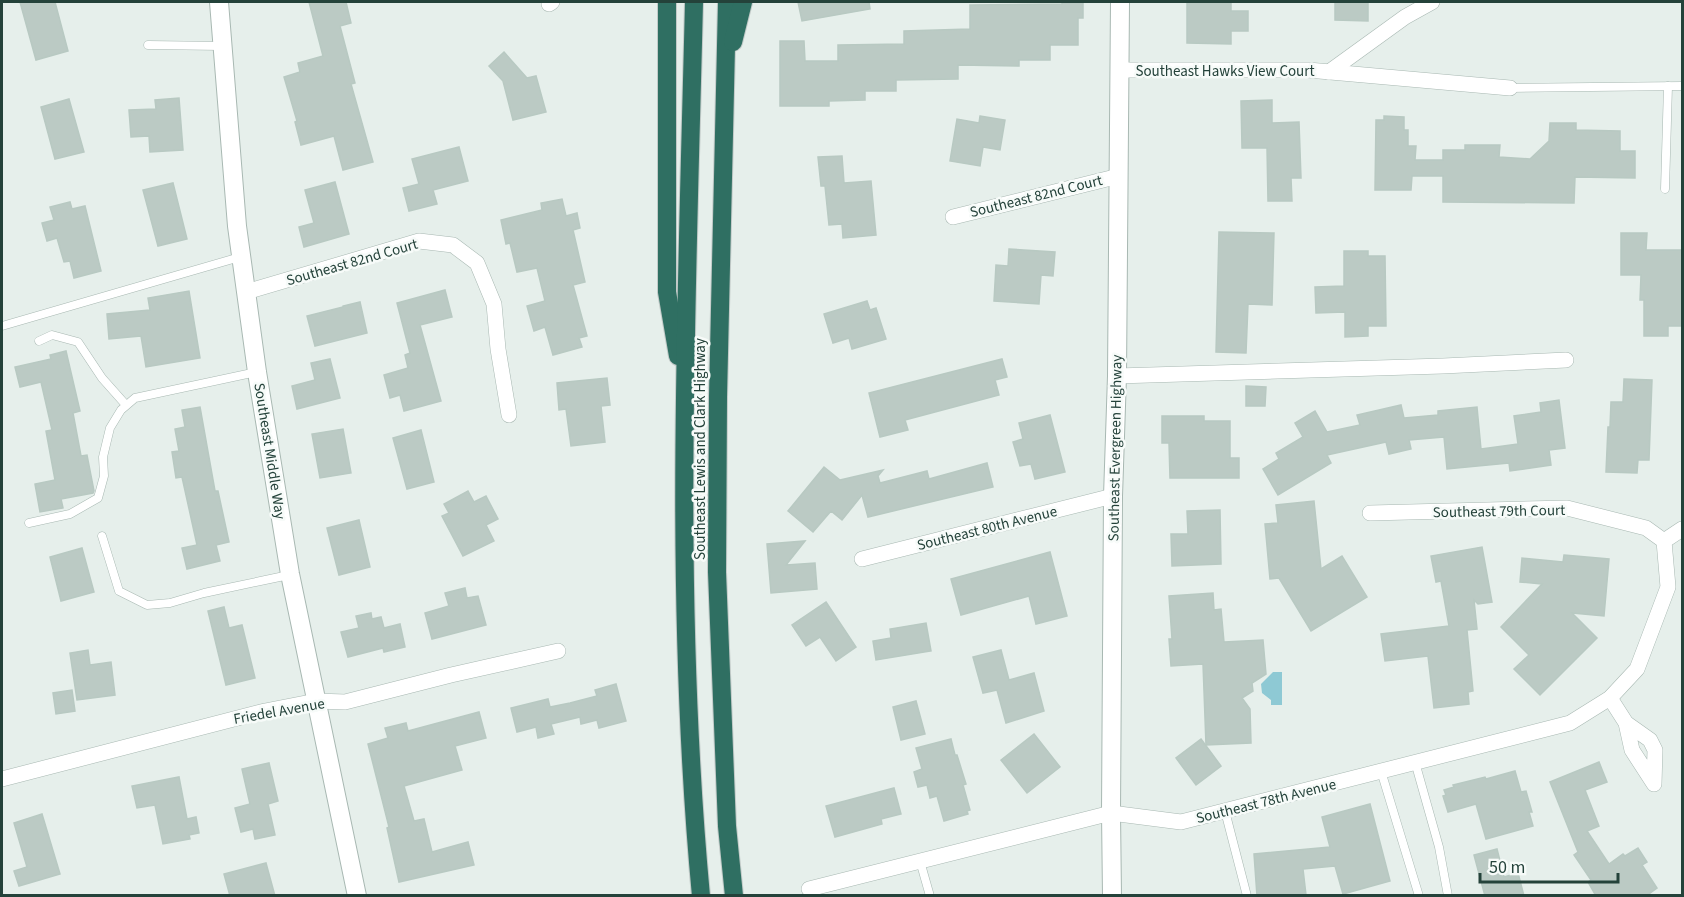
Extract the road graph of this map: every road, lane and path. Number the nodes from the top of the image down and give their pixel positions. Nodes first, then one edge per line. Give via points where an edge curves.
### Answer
1 (219, 2) edge
2 (668, 2) edge
3 (694, 2) edge
4 (727, 2) edge
5 (743, 2) edge
6 (1120, 2) edge
7 (1432, 2) edge
8 (148, 45) dead end
9 (222, 46) junction
10 (1120, 70) junction
11 (1329, 72) junction
12 (725, 78) junction
13 (1668, 86) junction
14 (1683, 86) edge
15 (1510, 88) joint
16 (1119, 176) junction
17 (1665, 189) dead end
18 (952, 217) dead end
19 (241, 256) junction
20 (246, 292) junction
21 (2, 326) edge
22 (39, 341) dead end
23 (1566, 360) dead end
24 (257, 372) junction
25 (1117, 376) junction
26 (685, 396) junction
27 (126, 405) junction
28 (509, 415) dead end
29 (1113, 496) junction
30 (1370, 513) dead end
31 (29, 523) dead end
32 (1683, 529) edge
33 (102, 536) dead end
34 (1664, 541) junction
35 (862, 559) dead end
36 (291, 574) junction
37 (558, 651) dead end
38 (1610, 698) junction
39 (316, 701) junction
40 (1626, 723) dead end
41 (1415, 762) junction
42 (1381, 771) junction
43 (2, 779) edge
44 (1226, 811) junction
45 (1111, 813) junction
46 (920, 861) junction
47 (809, 889) dead end
48 (357, 896) edge
49 (701, 896) edge
50 (734, 896) edge
51 (930, 896) edge
52 (1112, 896) edge
53 (1247, 896) edge
54 (1419, 896) edge
55 (1448, 896) edge

1 - 9 street, Southeast Middle Way
2 - 26 highway via 667,292
3 - 26 highway, Southeast Lewis and Clark Highway
4 - 12 highway, Southeast Lewis and Clark Highway
5 - 12 highway
6 - 10 street, Southeast Evergreen Highway
7 - 11 street, Southeast Hawks View Court
8 - 9 lane
9 - 19 street, Southeast Middle Way
10 - 11 street, Southeast Hawks View Court
10 - 16 street, Southeast Evergreen Highway
11 - 15 street, Southeast Hawks View Court
12 - 50 highway, Southeast Lewis and Clark Highway via 717,572 727,826
13 - 14 lane
13 - 15 lane
13 - 17 lane
16 - 18 street, Southeast 82nd Court
16 - 25 street, Southeast Evergreen Highway
19 - 20 street, Southeast Middle Way
19 - 21 lane
20 - 24 street, Southeast Middle Way
20 - 28 street, Southeast 82nd Court via 419,241 453,245 477,262 494,304
22 - 27 lane via 52,335 78,342
23 - 25 street
24 - 27 lane via 135,398
24 - 36 street, Southeast Middle Way
25 - 29 street, Southeast Evergreen Highway
26 - 49 highway, Southeast Lewis and Clark Highway via 684,578
27 - 31 lane via 110,428 98,498 70,514
29 - 35 street, Southeast 80th Avenue
29 - 45 street, Southeast Evergreen Highway
30 - 34 street, Southeast 79th Court via 1567,508 1646,528
32 - 34 street
33 - 36 lane via 119,591 147,605
34 - 38 street via 1668,587 1637,669
36 - 39 street, Southeast Middle Way
37 - 39 street, Friedel Avenue via 345,702
38 - 40 street
38 - 41 street, Southeast 78th Avenue via 1570,723
39 - 43 street, Friedel Avenue
39 - 48 street, Southeast Middle Way
41 - 42 street, Southeast 78th Avenue
41 - 55 lane
42 - 44 street, Southeast 78th Avenue
42 - 54 lane
44 - 45 street, Southeast 78th Avenue via 1181,822
44 - 53 lane
45 - 46 street, Southeast 78th Avenue
45 - 52 street, Southeast Evergreen Highway
46 - 47 street, Southeast 78th Avenue
46 - 51 lane

